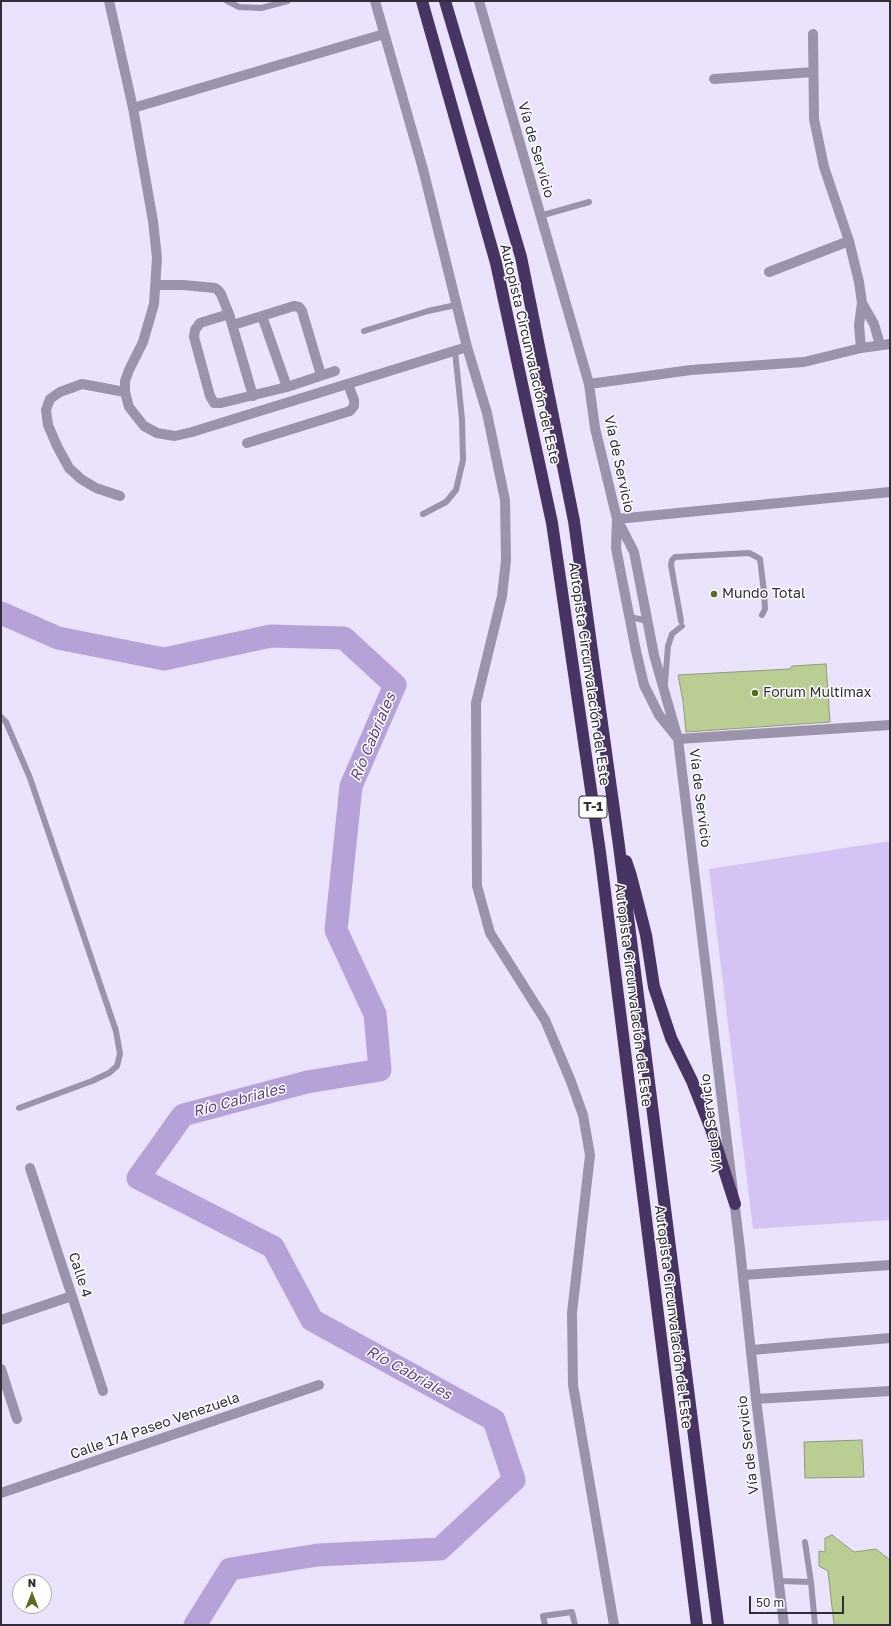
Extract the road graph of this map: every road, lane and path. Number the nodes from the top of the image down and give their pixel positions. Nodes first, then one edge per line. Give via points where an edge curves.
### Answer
1 (109, 1) edge
2 (228, 1) edge
3 (288, 1) edge
4 (375, 1) edge
5 (422, 1) edge
6 (445, 1) edge
7 (479, 1) edge
8 (384, 34) junction
9 (813, 34) dead end
10 (813, 72) junction
11 (714, 79) dead end
12 (133, 108) junction
13 (589, 202) dead end
14 (540, 216) junction
15 (849, 241) junction
16 (769, 272) dead end
17 (155, 285) junction
18 (862, 303) junction
19 (456, 305) junction
20 (229, 314) junction
21 (262, 316) junction
22 (232, 325) junction
23 (364, 331) dead end
24 (885, 344) edge
25 (467, 347) junction
26 (861, 348) junction
27 (455, 351) junction
28 (335, 370) dead end
29 (321, 375) junction
30 (348, 384) junction
31 (589, 384) junction
32 (287, 387) junction
33 (125, 392) junction
34 (253, 396) junction
35 (247, 443) dead end
36 (890, 492) edge
37 (120, 496) dead end
38 (424, 514) dead end
39 (617, 518) junction
40 (762, 616) dead end
41 (630, 617) junction
42 (648, 621) junction
43 (636, 651) junction
44 (654, 655) junction
45 (664, 687) junction
46 (1, 717) edge
47 (890, 724) edge
48 (678, 739) junction
49 (618, 838) junction
50 (20, 1108) dead end
51 (30, 1168) dead end
52 (735, 1204) junction
53 (890, 1266) edge
54 (744, 1276) junction
55 (72, 1296) junction
56 (1, 1320) edge
57 (890, 1338) edge
58 (752, 1350) junction
59 (1, 1369) edge
60 (319, 1385) dead end
61 (103, 1391) dead end
62 (890, 1391) edge
63 (756, 1399) junction
64 (17, 1419) dead end
65 (1, 1493) edge
66 (805, 1542) dead end
67 (780, 1581) junction
68 (811, 1582) junction
69 (545, 1625) edge
70 (575, 1625) edge
71 (614, 1625) edge
72 (697, 1625) edge
73 (718, 1625) edge
74 (784, 1625) edge
75 (816, 1625) edge

1 - 12 street
2 - 3 lane via 239,7 261,8
4 - 8 street
5 - 72 highway, Autopista Circunvalación del Este / T-1 via 496,263 552,523 600,852
6 - 49 highway, Autopista Circunvalación del Este / T-1 via 521,257 574,521
7 - 14 street, Vía de Servicio
8 - 12 street
8 - 19 street via 423,169
9 - 10 street
10 - 11 street
10 - 15 street via 814,119 818,146
12 - 17 street via 153,221 157,258
13 - 14 lane
14 - 31 street, Vía de Servicio
15 - 16 street
15 - 18 street
17 - 20 street via 215,288 221,294
17 - 33 street via 152,312 143,342 129,370
18 - 24 street
18 - 26 street via 859,325
19 - 23 lane
19 - 25 street
20 - 22 street
20 - 34 street via 200,323 195,330 194,337 210,396 214,403
21 - 22 street
21 - 29 street via 298,307 302,311
21 - 32 street
22 - 34 street
24 - 26 street
25 - 27 street
25 - 71 street via 487,413 505,500 506,560 502,596 476,702 477,886 490,932 545,1020 583,1115 590,1155 572,1313 573,1385
26 - 31 street via 804,362 691,370
27 - 30 street
27 - 38 lane via 462,419 463,460 456,490 446,502
28 - 29 street
29 - 32 street
30 - 33 street via 175,436 157,433 144,426 129,407
30 - 35 street via 354,400 354,406 350,411
31 - 39 street, Vía de Servicio via 595,428
32 - 34 street
33 - 37 street via 82,384 60,392 50,399 46,410 48,425 69,468 80,479 96,488
36 - 39 street
39 - 41 street, Vía de Servicio via 616,548
39 - 42 street via 634,552
40 - 45 lane via 765,609 760,559 749,553 675,557 671,565 681,624 672,634 668,646
41 - 42 lane
41 - 43 street, Vía de Servicio
42 - 44 street
43 - 44 street
43 - 48 street, Vía de Servicio via 644,685 659,715
44 - 45 street
45 - 48 street
46 - 50 lane via 6,722 33,785 116,1031 120,1054 117,1066 109,1073
47 - 48 street
48 - 52 street, Vía de Servicio
49 - 52 highway via 646,935 654,987 671,1038 711,1129
49 - 73 highway, Autopista Circunvalación del Este / T-1
51 - 55 street, Calle 4
52 - 54 street, Vía de Servicio
53 - 54 street
54 - 58 street, Vía de Servicio
55 - 56 street
55 - 61 street, Calle 4
57 - 58 street
58 - 63 street, Vía de Servicio
59 - 64 street
60 - 65 street, Calle 174 Paseo Venezuela
62 - 63 street
63 - 67 street, Vía de Servicio
66 - 68 lane
67 - 68 lane
67 - 74 street, Vía de Servicio
68 - 75 lane
69 - 70 lane via 543,1616 572,1612

